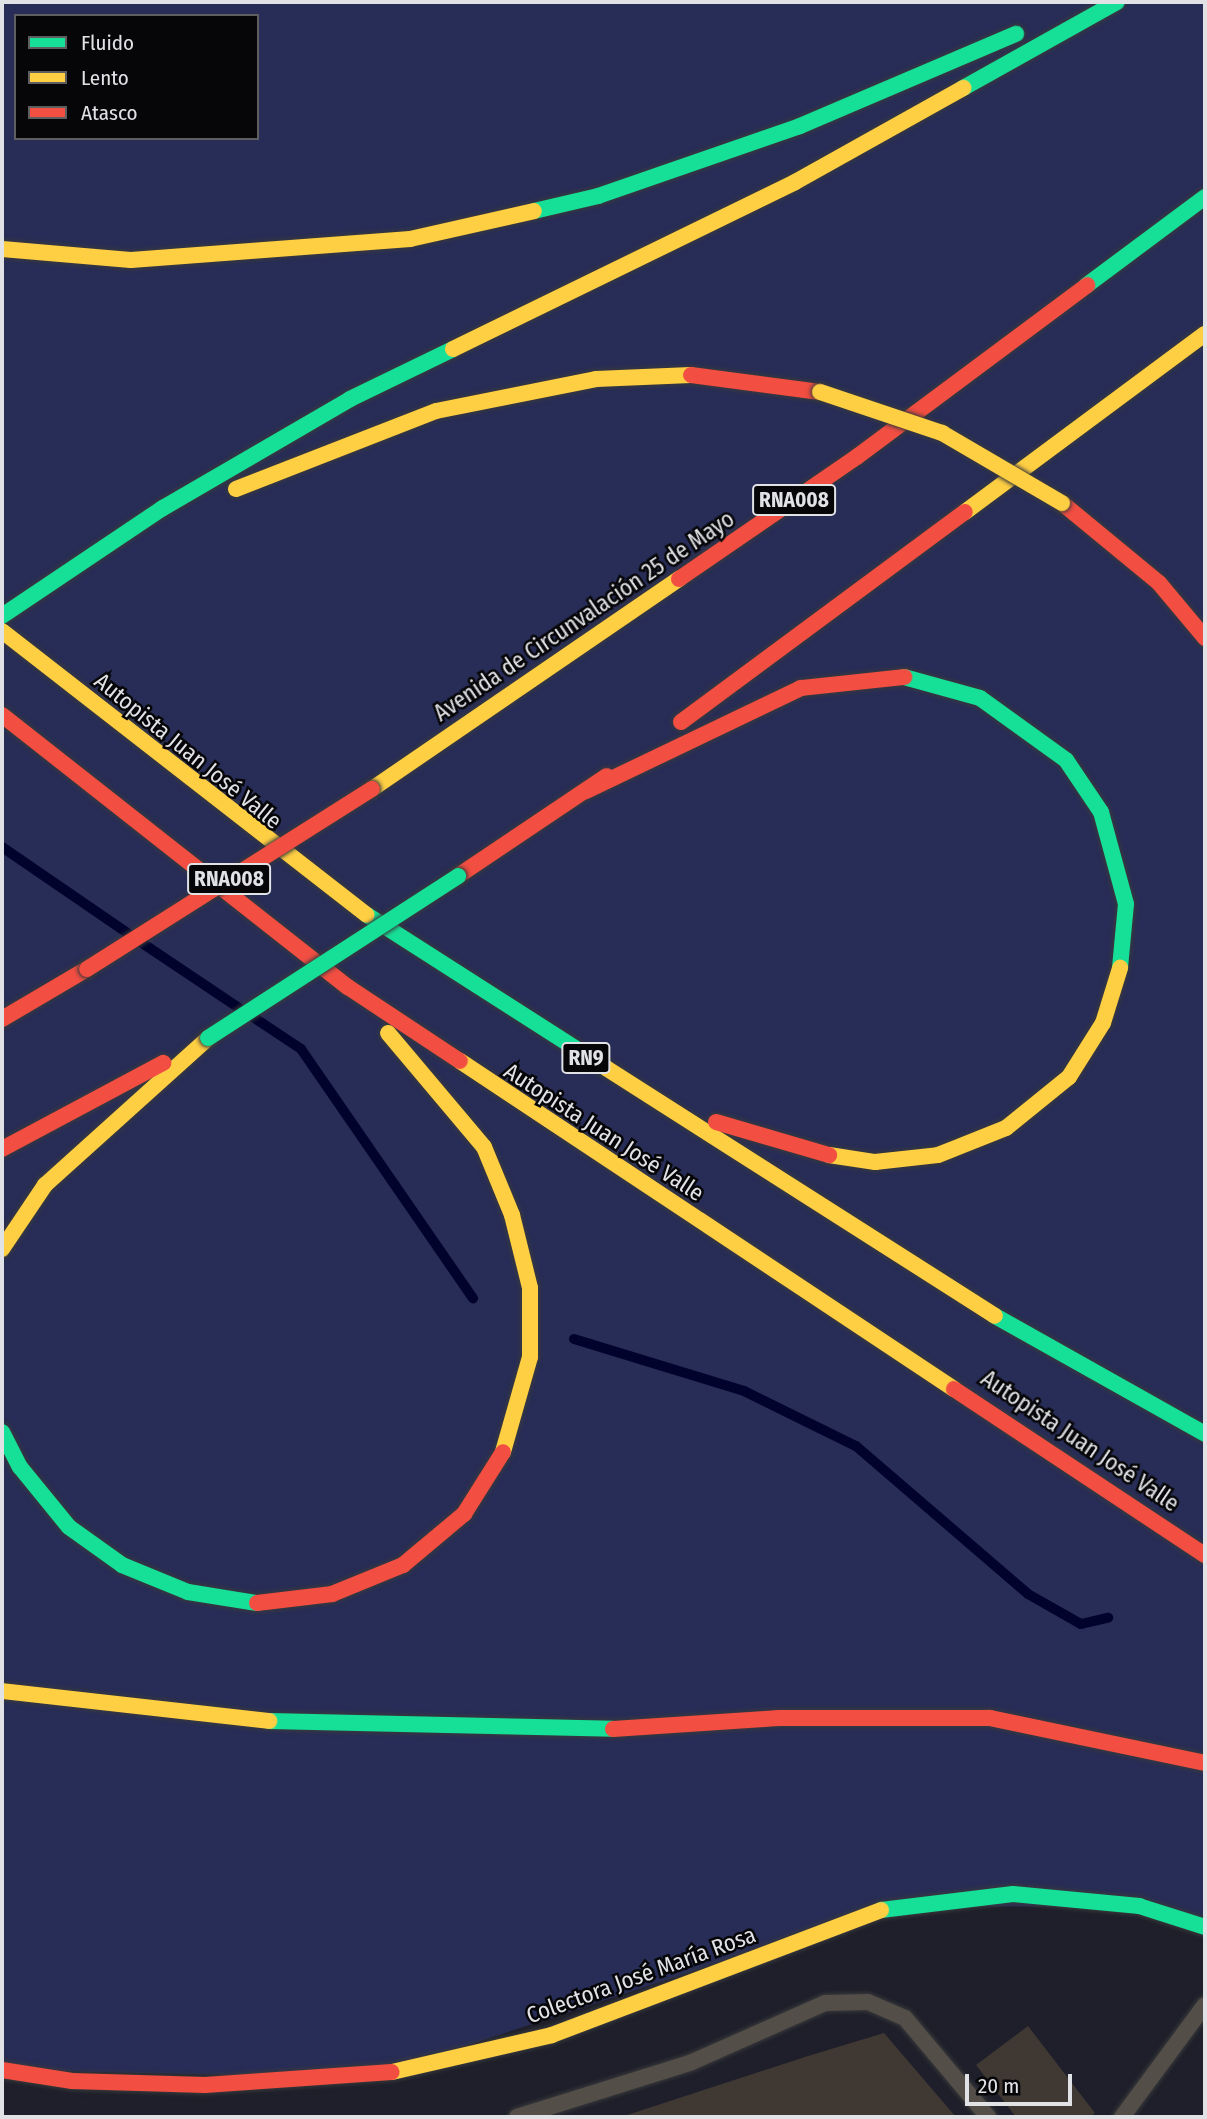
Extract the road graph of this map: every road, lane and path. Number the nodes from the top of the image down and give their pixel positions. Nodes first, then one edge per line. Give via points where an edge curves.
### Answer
1 (1092, 2) edge
2 (1117, 2) edge
3 (1205, 197) edge
4 (2, 248) edge
5 (1205, 334) edge
6 (48, 586) junction
7 (2, 616) edge
8 (2, 631) edge
9 (1205, 638) edge
10 (2, 715) edge
11 (586, 790) junction
12 (348, 987) junction
13 (2, 1019) edge
14 (208, 1038) junction
15 (629, 1086) junction
16 (2, 1149) edge
17 (2, 1249) edge
18 (2, 1432) edge
19 (1205, 1434) edge
20 (1205, 1555) edge
21 (2, 1690) edge
22 (1205, 1763) edge
23 (1205, 1927) edge
24 (1205, 2005) edge
25 (2, 2070) edge
26 (517, 2117) edge
27 (988, 2117) edge
28 (1122, 2117) edge

1 - 4 main road via 800,125 598,196 464,227 410,239 131,260
2 - 6 main road via 795,182 350,399 163,508
3 - 13 main road, Avenida de Circunvalación 25 de Mayo / RNA008, bridge via 858,456 372,789
5 - 11 main road
6 - 7 main road
6 - 9 main road, bridge via 284,467 436,411 596,379 673,372 820,392 942,433 1062,503 1159,583
8 - 15 main road, Autopista Juan José Valle / RN9 via 329,891
10 - 12 main road, Autopista Juan José Valle
11 - 14 main road, bridge
11 - 15 main road via 801,688 869,676 925,678 980,698 1027,726 1066,760 1101,812 1126,904 1122,962 1103,1023 1069,1077 1006,1128 938,1155 875,1163 808,1152
12 - 18 main road via 484,1147 512,1215 530,1288 530,1357 512,1438 464,1514 403,1565 332,1594 257,1603 188,1592 122,1565 69,1527 20,1467
12 - 20 main road, Autopista Juan José Valle
14 - 16 main road
14 - 17 main road via 45,1185
15 - 19 main road, Autopista Juan José Valle / RN9 via 997,1317
21 - 22 main road via 321,1727 576,1731 780,1718 990,1718
23 - 25 main road, Colectora José María Rosa via 1139,1906 1013,1895 889,1907 552,2035 368,2078 205,2085 72,2081
24 - 28 lane
26 - 27 lane via 692,2062 825,2003 868,2002 905,2018

